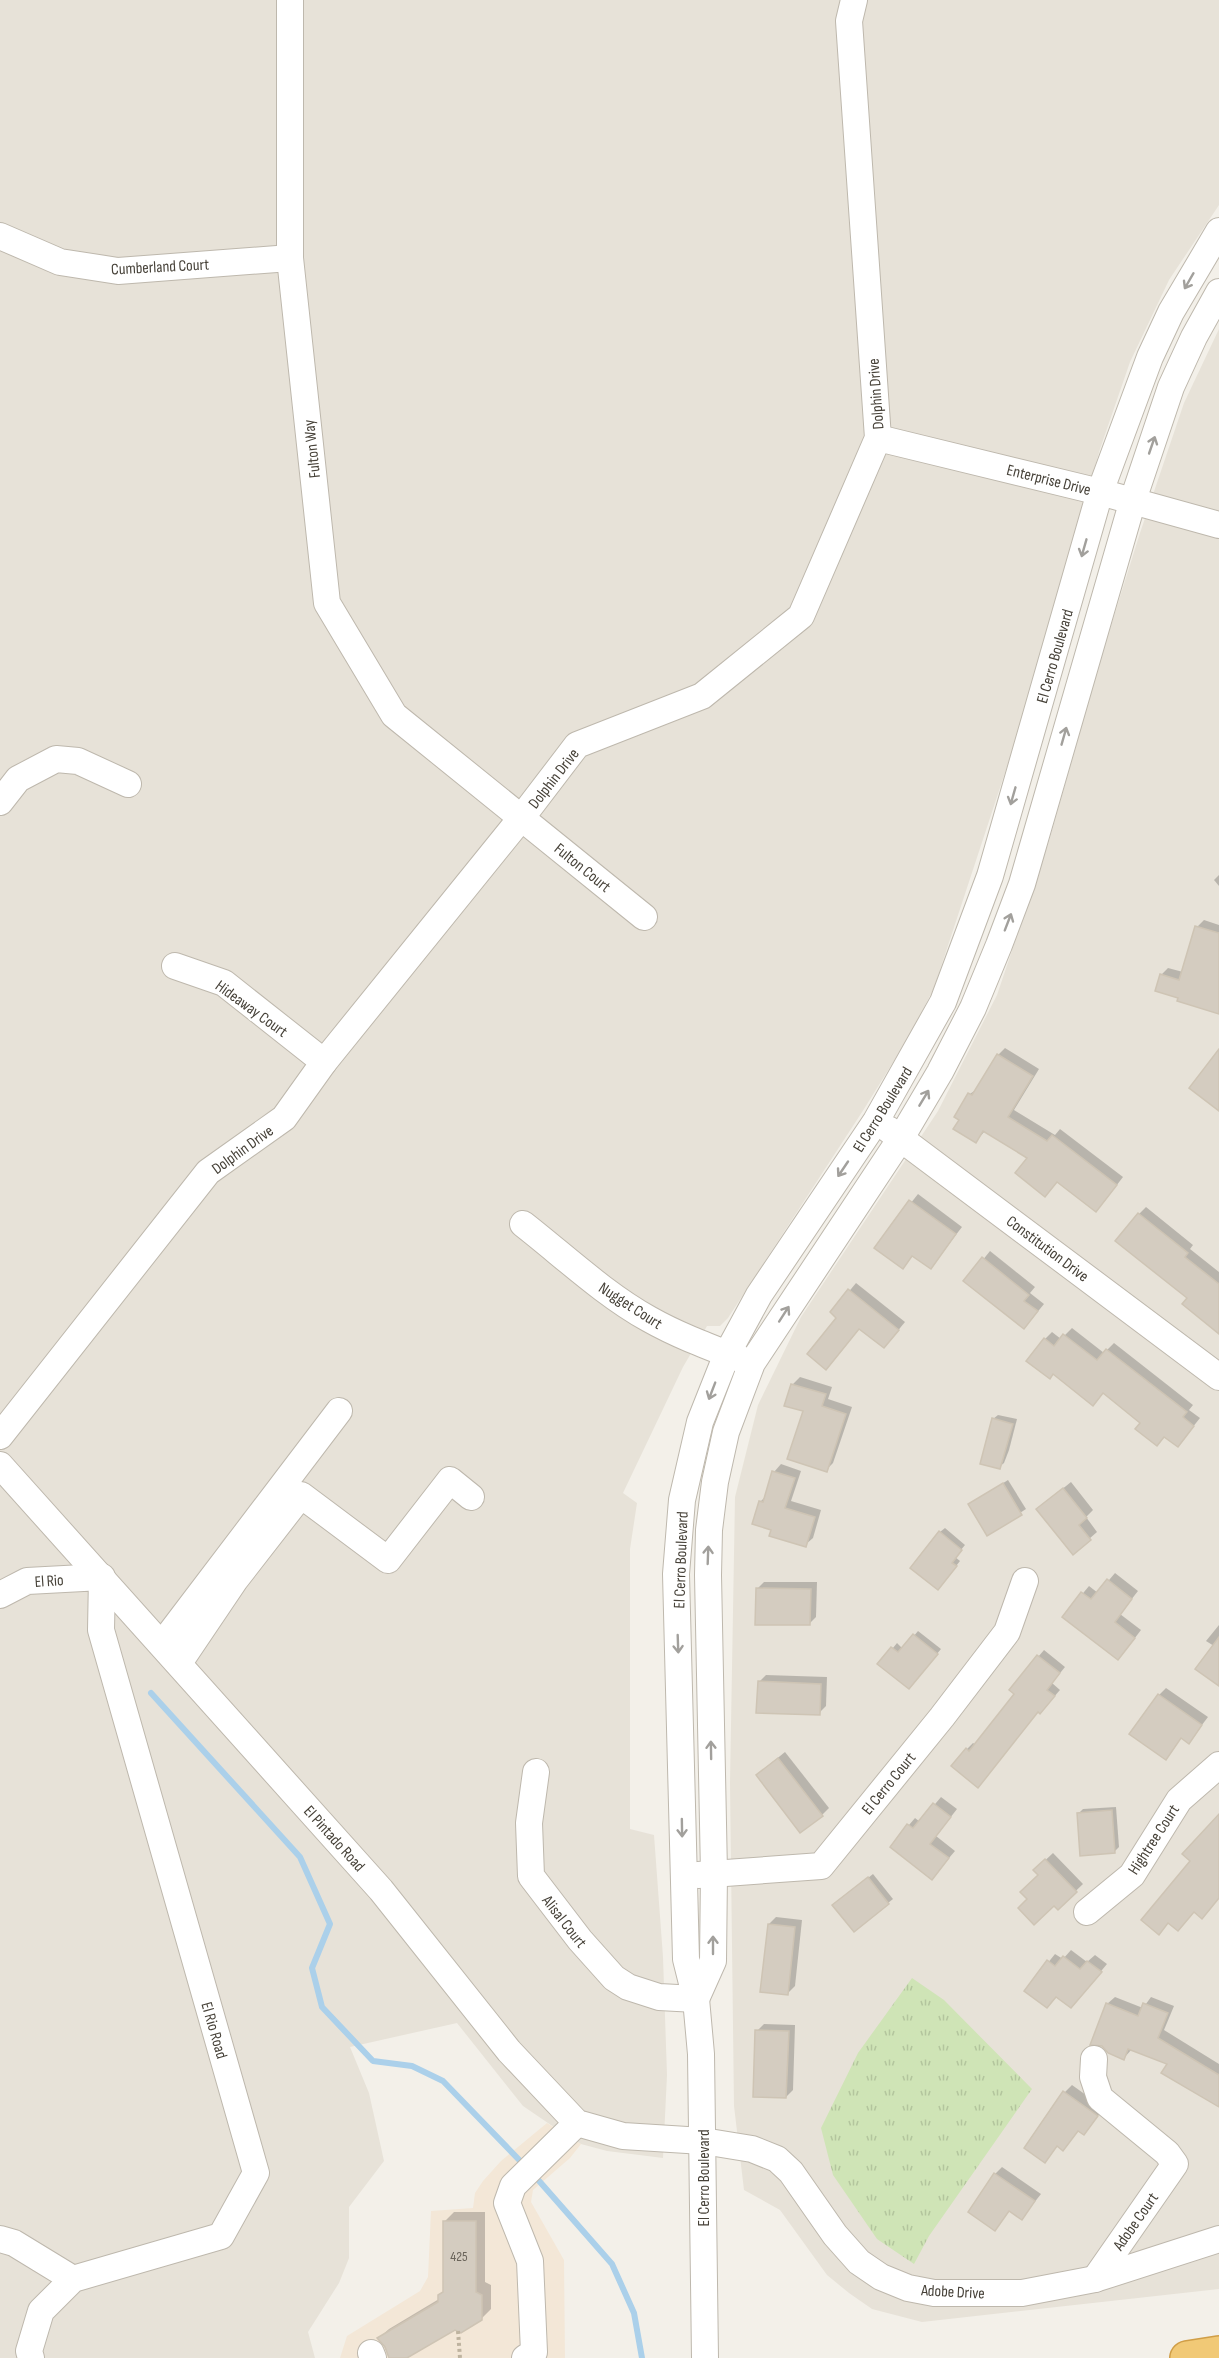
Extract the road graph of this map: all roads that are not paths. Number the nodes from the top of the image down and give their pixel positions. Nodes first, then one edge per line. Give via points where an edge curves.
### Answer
1 (290, 0) edge
2 (854, 0) edge
3 (1219, 231) edge
4 (0, 236) edge
5 (290, 258) junction
6 (1219, 292) edge
7 (878, 438) junction
8 (1100, 492) junction
9 (1133, 500) junction
10 (1219, 525) edge
11 (128, 784) dead end
12 (0, 802) edge
13 (522, 817) junction
14 (644, 917) dead end
15 (175, 966) dead end
16 (324, 1062) junction
17 (876, 1121) junction
18 (901, 1138) junction
19 (523, 1224) dead end
20 (727, 1354) junction
21 (752, 1363) junction
22 (1219, 1377) edge
23 (339, 1411) dead end
24 (0, 1436) edge
25 (0, 1465) edge
26 (471, 1497) dead end
27 (102, 1577) junction
28 (1025, 1581) dead end
29 (0, 1595) edge
30 (170, 1654) junction
31 (1219, 1765) edge
32 (536, 1772) dead end
33 (714, 1874) junction
34 (682, 1875) junction
35 (1087, 1912) dead end
36 (696, 1999) junction
37 (1094, 2059) dead end
38 (577, 2123) junction
39 (703, 2141) junction
40 (1219, 2239) edge
41 (0, 2240) edge
42 (73, 2279) junction
43 (1095, 2279) junction
44 (1219, 2353) edge
45 (31, 2358) edge
46 (525, 2358) edge
47 (705, 2358) edge
48 (1187, 2358) edge

1 - 5 street, Fulton Way
2 - 7 street, Dolphin Drive via 849,21
3 -> 8 street, El Cerro Boulevard via 1171,312 1150,357
4 - 5 street, Cumberland Court via 60,262 118,271
5 - 13 street, Fulton Way via 327,603 394,715
9 -> 6 street, El Cerro Boulevard via 1171,387
7 - 8 street, Enterprise Drive
7 - 13 street, Dolphin Drive via 801,615 702,696 577,745
8 - 9 street, Enterprise Drive
8 -> 17 street, El Cerro Boulevard via 990,876 943,1002
9 - 10 street, Enterprise Drive
18 -> 9 street, El Cerro Boulevard via 973,1008 1022,884
11 - 12 street via 78,761 56,759 18,778
13 - 14 street, Fulton Court
13 - 16 street, Dolphin Drive
15 - 16 street, Hideaway Court via 224,983
16 - 24 street, Dolphin Drive via 284,1118 208,1172
17 - 18 street, Constitution Drive
17 -> 20 street, El Cerro Boulevard via 759,1295
21 -> 18 street, El Cerro Boulevard
18 - 22 street, Constitution Drive
19 - 20 street, Nugget Court via 646,1318
20 - 21 street, Nugget Court
20 -> 34 street, El Cerro Boulevard via 700,1422 681,1511 676,1575
33 -> 21 street, El Cerro Boulevard via 709,1530 726,1432
23 - 30 street
25 - 27 street, El Pintado Road
26 - 30 street via 450,1480 388,1560 301,1495 235,1580
27 - 29 street, El Rio via 27,1581
27 - 30 street, El Pintado Road
27 - 42 street, El Rio Road via 101,1630 256,2172 221,2236
28 - 33 street, El Cerro Court via 1006,1632 821,1866
30 - 38 street, El Pintado Road via 381,1890 509,2051
31 - 35 street, Hightree Court via 1179,1800 1132,1875
32 - 36 street, Alisal Court via 529,1823 531,1876 614,1978 659,1997
33 - 34 street, El Cerro Court
36 -> 33 street, El Cerro Boulevard via 713,1961
34 - 36 street, El Cerro Boulevard via 686,1959
36 - 39 street, El Cerro Boulevard
37 - 43 street, Adobe Court via 1093,2077 1100,2098 1167,2152 1175,2164
38 - 39 street via 623,2136
38 - 46 street via 513,2186 507,2203 530,2260 534,2352
39 - 43 street, Adobe Drive via 752,2149 777,2159 859,2262 880,2277 908,2288 934,2293 1022,2293
39 - 47 street, El Cerro Boulevard
40 - 43 street, Adobe Drive
41 - 42 street via 14,2243
42 - 45 street, El Rio Road via 40,2311 29,2351
44 - 48 highway

